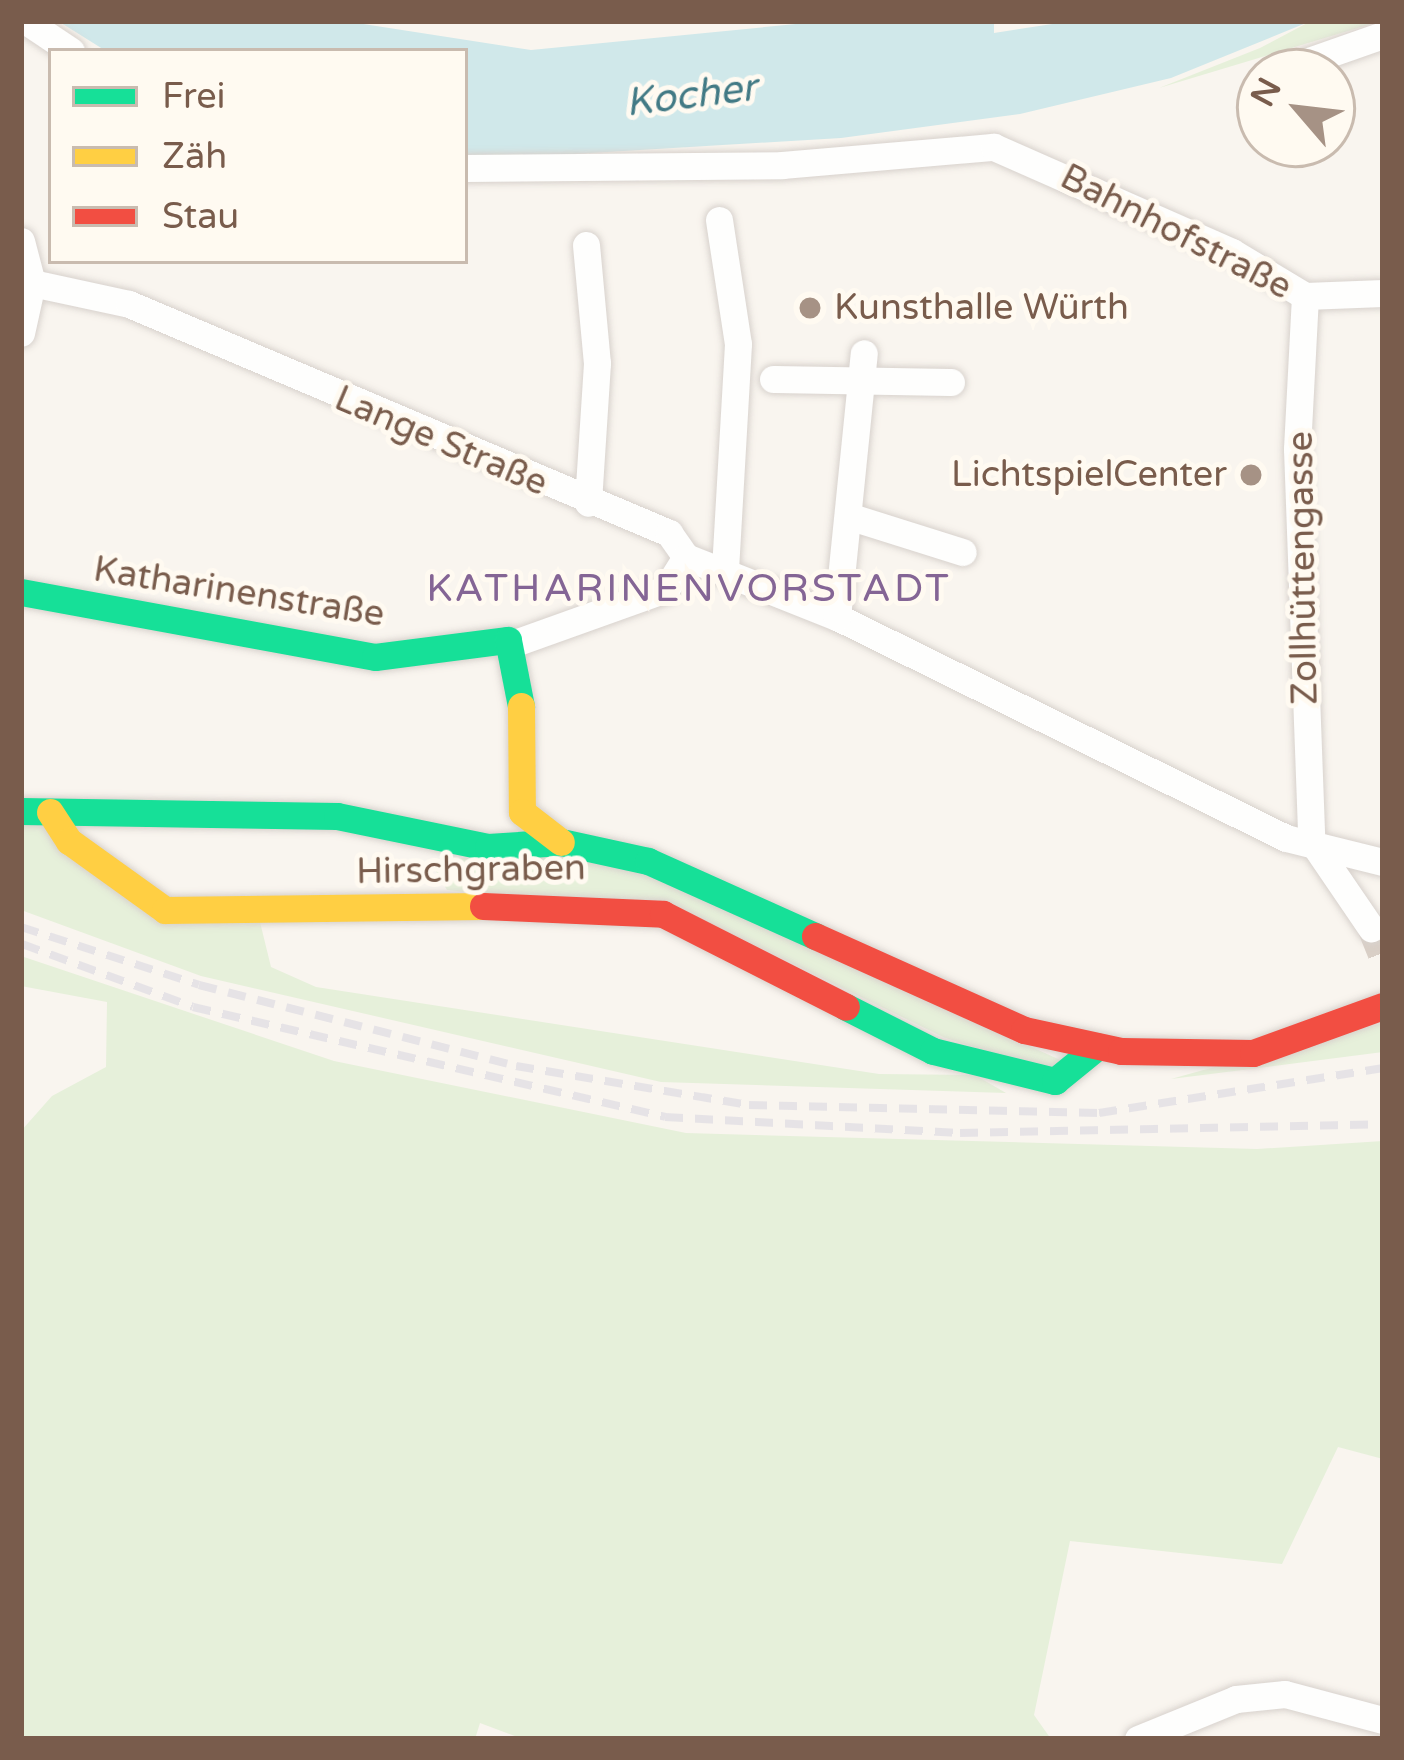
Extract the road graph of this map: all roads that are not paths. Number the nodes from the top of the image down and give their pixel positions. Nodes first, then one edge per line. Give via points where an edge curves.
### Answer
1 (26, 21) edge
2 (1383, 35) edge
3 (66, 48) edge
4 (1346, 48) edge
5 (468, 168) edge
6 (718, 220) dead end
7 (21, 241) edge
8 (586, 245) dead end
9 (32, 283) junction
10 (1383, 293) edge
11 (1305, 296) junction
12 (21, 332) edge
13 (863, 366) junction
14 (773, 379) dead end
15 (952, 382) dead end
16 (588, 503) junction
17 (851, 517) junction
18 (963, 552) dead end
19 (686, 557) junction
20 (725, 570) junction
21 (21, 592) edge
22 (837, 617) junction
23 (512, 644) junction
24 (21, 811) edge
25 (50, 812) junction
26 (522, 812) junction
27 (1311, 840) junction
28 (561, 842) junction
29 (488, 847) junction
30 (1374, 860) edge
31 (1371, 928) dead end
32 (1383, 1006) edge
33 (1098, 1046) junction
34 (1381, 1716) edge
35 (1138, 1739) edge

1 - 3 street
2 - 4 street
5 - 11 street, Bahnhofstraße via 782,165 984,147 1042,165
6 - 20 street via 738,359
7 - 9 street
8 - 16 street via 597,363
9 - 12 street
9 - 16 street, Lange Straße via 129,304
10 - 11 street, Bahnhofstraße
11 - 27 street, Zollhüttengasse via 1297,449
13 - 14 street
13 - 15 street
13 - 17 street
16 - 19 street, Lange Straße via 669,533
17 - 18 street
17 - 22 street
19 - 20 street, Lange Straße
19 - 23 street, Katharinenstraße via 666,589
20 - 22 street, Lange Straße
21 - 23 street, Katharinenstraße via 376,657 492,634
22 - 27 street, Lange Straße
23 - 26 street
24 - 25 street, Hirschgraben
25 - 29 street, Hirschgraben via 337,816
25 - 33 street, Hirschgraben via 69,841 165,910 615,904 663,914 933,1051 1054,1082
26 - 28 street
26 - 29 street, Hirschgraben
27 - 30 street, Lange Straße
27 - 31 street
28 - 29 street, Hirschgraben
28 - 33 street, Hirschgraben via 740,894 1024,1030
32 - 33 street, Hirschgraben via 1306,1038 1204,1061
34 - 35 street via 1285,1694 1236,1699

